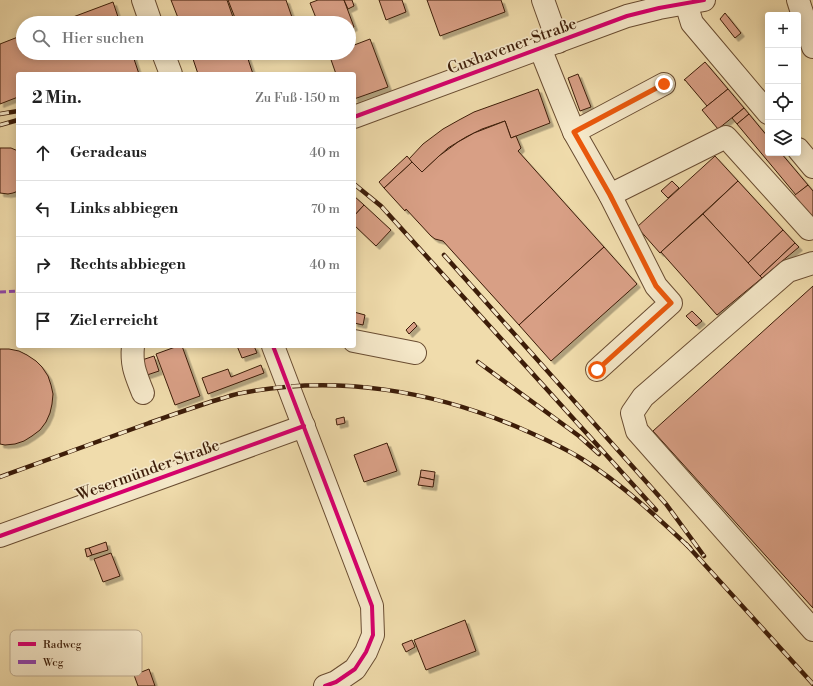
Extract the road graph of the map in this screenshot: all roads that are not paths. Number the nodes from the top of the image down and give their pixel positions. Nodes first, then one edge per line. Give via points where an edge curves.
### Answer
1 (143, 0) edge
2 (543, 0) edge
3 (798, 0) edge
4 (686, 2) edge
5 (149, 16) edge
6 (549, 45) junction
7 (813, 47) edge
8 (166, 60) edge
9 (170, 72) edge
10 (664, 84) dead end
11 (765, 109) edge
12 (356, 116) edge
13 (574, 132) junction
14 (801, 152) edge
15 (813, 166) edge
16 (610, 195) junction
17 (809, 229) dead end
18 (813, 262) edge
19 (356, 341) edge
20 (133, 348) edge
21 (279, 348) edge
22 (415, 353) dead end
23 (597, 370) dead end
24 (143, 393) dead end
25 (304, 426) junction
26 (0, 536) edge
27 (813, 630) edge
28 (325, 686) edge

1 - 5 street
2 - 6 street
3 - 7 street
4 - 6 street, Cuxhavener Straße via 627,16
4 - 11 street via 692,23
6 - 12 street, Cuxhavener Straße
6 - 13 street via 554,83
8 - 9 street
10 - 13 street
13 - 16 street
14 - 15 street
16 - 17 street via 726,137
16 - 23 street via 656,286 671,303
18 - 27 street via 788,271 643,397 632,413 637,431
19 - 22 street
20 - 24 street via 135,373
21 - 25 street
25 - 26 street, Wesermünder Straße
25 - 28 street via 372,606 373,635 366,652 355,669

